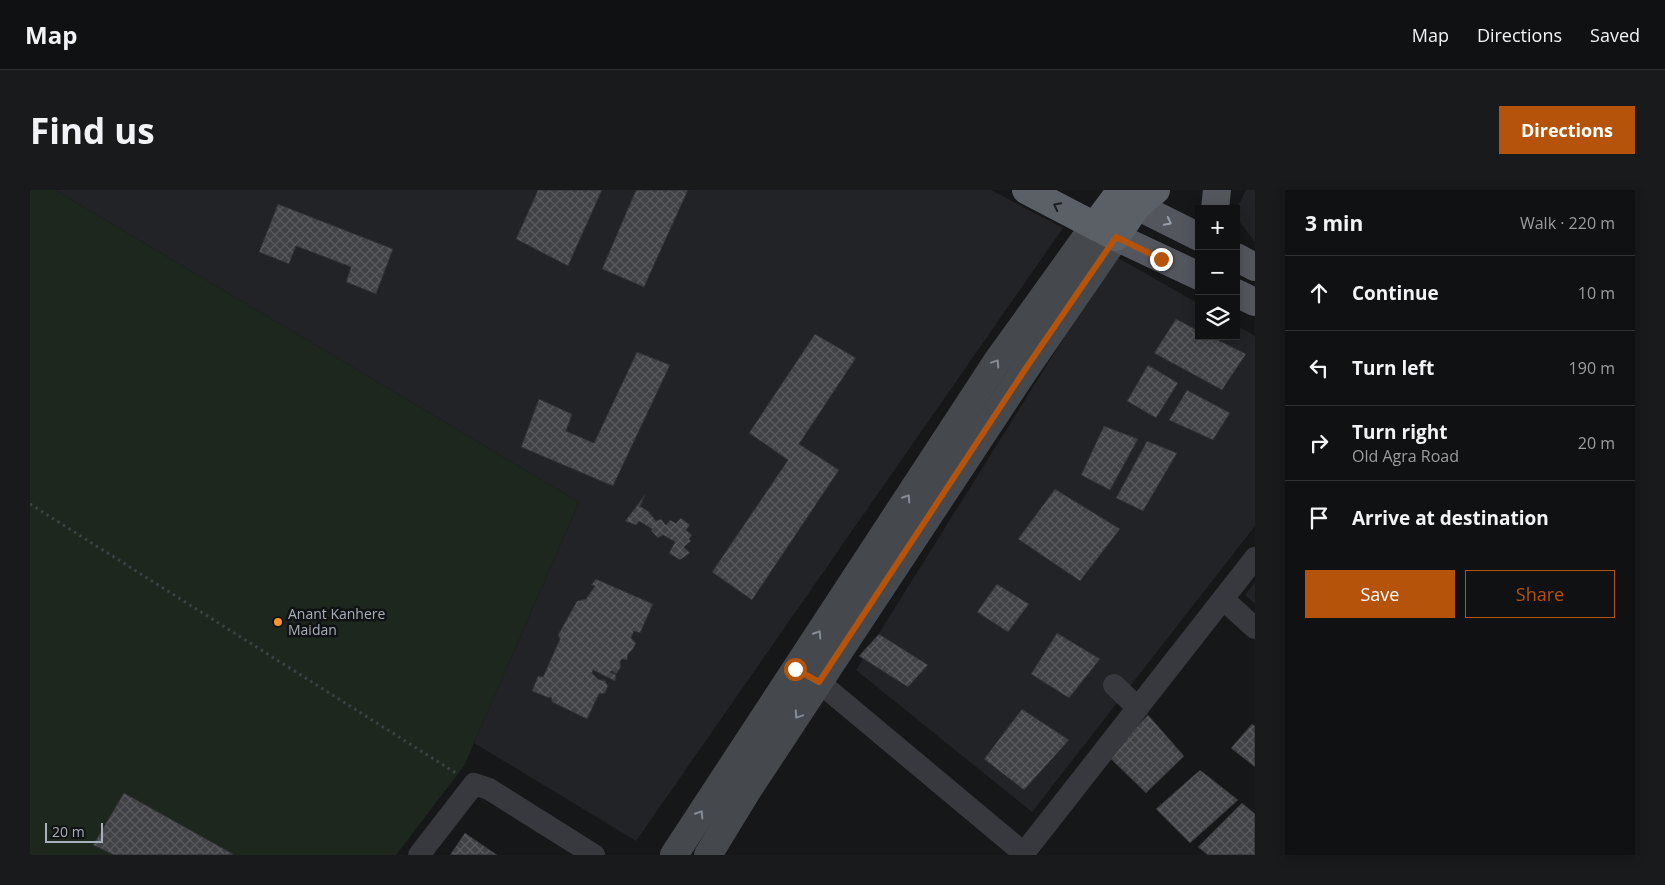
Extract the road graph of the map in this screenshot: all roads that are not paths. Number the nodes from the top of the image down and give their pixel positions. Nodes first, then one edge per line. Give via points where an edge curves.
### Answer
1 (1026, 190) edge
2 (1217, 190) edge
3 (1128, 194) edge
4 (1215, 205) edge
5 (1105, 231) junction
6 (1195, 235) edge
7 (1240, 259) edge
8 (1255, 267) edge
9 (1195, 274) edge
10 (1240, 295) edge
11 (1255, 302) edge
12 (1255, 558) edge
13 (1223, 599) junction
14 (1255, 628) edge
15 (1159, 659) dead end
16 (795, 669) junction
17 (819, 682) junction
18 (1157, 684) junction
19 (1114, 685) dead end
20 (1138, 708) junction
21 (1025, 854) edge
22 (419, 855) edge
23 (594, 855) edge
24 (674, 855) edge
25 (708, 855) edge

5 -> 1 highway
2 - 4 main road
3 - 5 highway
3 -> 6 main road
5 - 9 main road
16 -> 5 main road via 998,360
5 - 17 main road via 1026,368
7 - 8 main road
10 - 11 main road
12 - 13 street
13 - 14 street
13 - 18 street
15 - 18 street
16 - 17 street
24 -> 16 main road
17 - 21 street
17 -> 25 main road
18 - 20 street
19 - 20 street
20 - 21 street
22 - 23 street via 474,784 489,789

